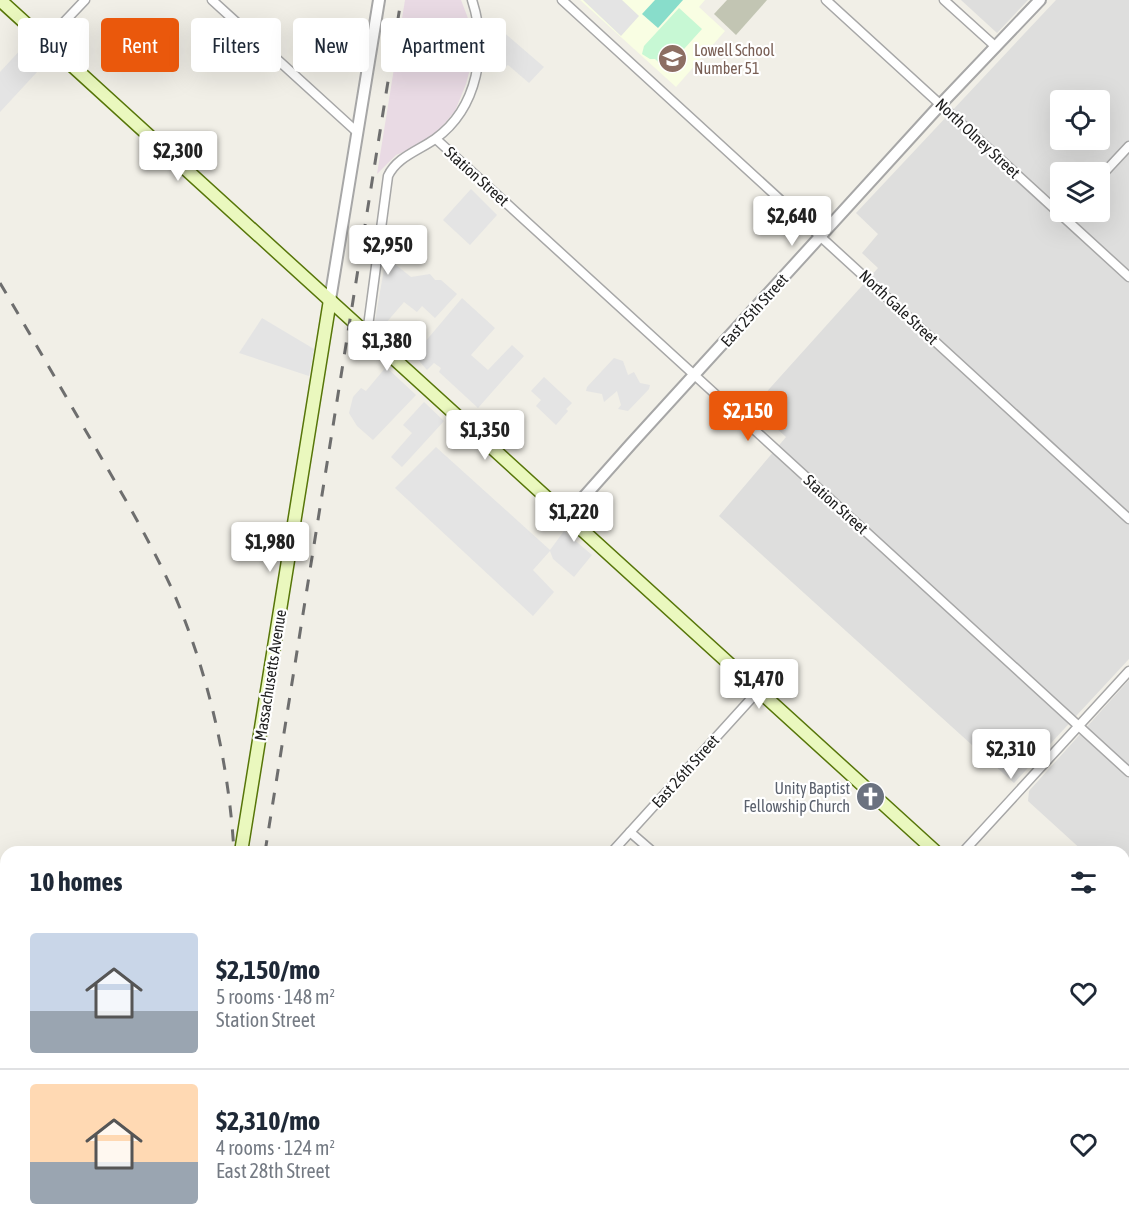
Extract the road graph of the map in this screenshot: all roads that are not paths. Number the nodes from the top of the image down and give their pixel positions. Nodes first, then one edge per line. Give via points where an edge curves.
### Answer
1 (0, 0) edge
2 (85, 0) edge
3 (212, 0) edge
4 (379, 0) edge
5 (472, 0) edge
6 (562, 0) edge
7 (826, 0) edge
8 (944, 0) edge
9 (1040, 0) edge
10 (20, 18) edge
11 (68, 18) edge
12 (996, 47) junction
13 (80, 72) edge
14 (941, 104) junction
15 (357, 132) junction
16 (436, 139) junction
17 (1129, 146) edge
18 (1110, 166) edge
19 (1050, 201) edge
20 (1073, 222) edge
21 (821, 236) junction
22 (1128, 274) edge
23 (330, 300) junction
24 (367, 334) junction
25 (694, 375) junction
26 (567, 516) junction
27 (1129, 519) edge
28 (1129, 670) edge
29 (759, 690) junction
30 (1079, 726) junction
31 (1129, 772) edge
32 (630, 832) junction
33 (242, 846) edge
34 (617, 846) edge
35 (646, 846) edge
36 (929, 846) edge
37 (969, 846) edge

1 - 10 main road
2 - 11 street
3 - 15 street
4 - 15 street, Massachusetts Avenue
5 - 16 street via 479,41 475,79 461,111
6 - 21 street, North Gale Street
7 - 14 street, North Olney Street
8 - 12 street
9 - 12 street, East 25th Street
12 - 14 street, East 25th Street
13 - 23 main road
14 - 19 street, North Olney Street
14 - 21 street, East 25th Street
15 - 23 street, Massachusetts Avenue
16 - 24 street via 403,159 388,176
16 - 25 street, Station Street
17 - 18 street
20 - 22 street, North Olney Street
21 - 25 street, East 25th Street
21 - 27 street, North Gale Street
23 - 24 main road
23 - 33 main road, Massachusetts Avenue
24 - 26 main road
25 - 26 street, East 25th Street
25 - 30 street, Station Street
26 - 29 main road
28 - 30 street
29 - 32 street, East 26th Street
29 - 36 main road
30 - 31 street, Station Street
30 - 37 street
32 - 34 street, East 26th Street
32 - 35 street

